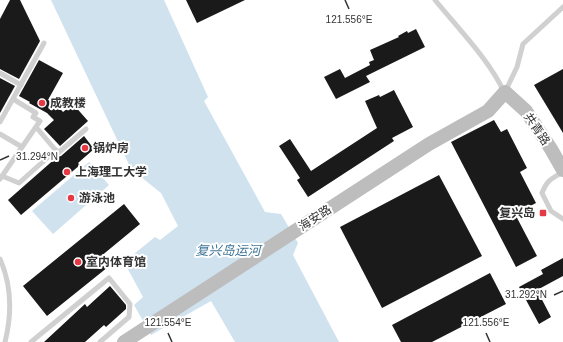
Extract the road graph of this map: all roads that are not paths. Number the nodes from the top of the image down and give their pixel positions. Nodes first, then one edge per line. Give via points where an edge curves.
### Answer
1 (435, 0) edge
2 (563, 7) edge
3 (44, 43) dead end
4 (0, 73) edge
5 (21, 85) junction
6 (505, 92) junction
7 (13, 99) junction
8 (0, 122) edge
9 (36, 128) junction
10 (86, 129) dead end
11 (0, 134) edge
12 (22, 147) junction
13 (56, 150) junction
14 (563, 171) edge
15 (1, 178) edge
16 (563, 220) edge
17 (0, 259) edge
18 (5, 342) edge
19 (31, 342) edge
20 (100, 342) edge
21 (124, 342) edge

1 - 6 lane via 499,80
2 - 6 lane via 523,44 517,67
3 - 5 lane
4 - 5 lane
5 - 7 lane
6 - 14 street, 共青路 via 526,111
6 - 21 street, 海安路 via 488,111 429,144
7 - 8 lane
7 - 9 lane via 36,113 34,118 40,121
9 - 12 lane
9 - 13 lane
10 - 13 lane via 58,153
11 - 12 lane
12 - 15 lane
13 - 15 lane via 19,183
14 - 16 lane via 550,179 542,194 551,211
17 - 18 lane via 10,298
19 - 20 lane via 109,278 130,304 130,308 128,317

